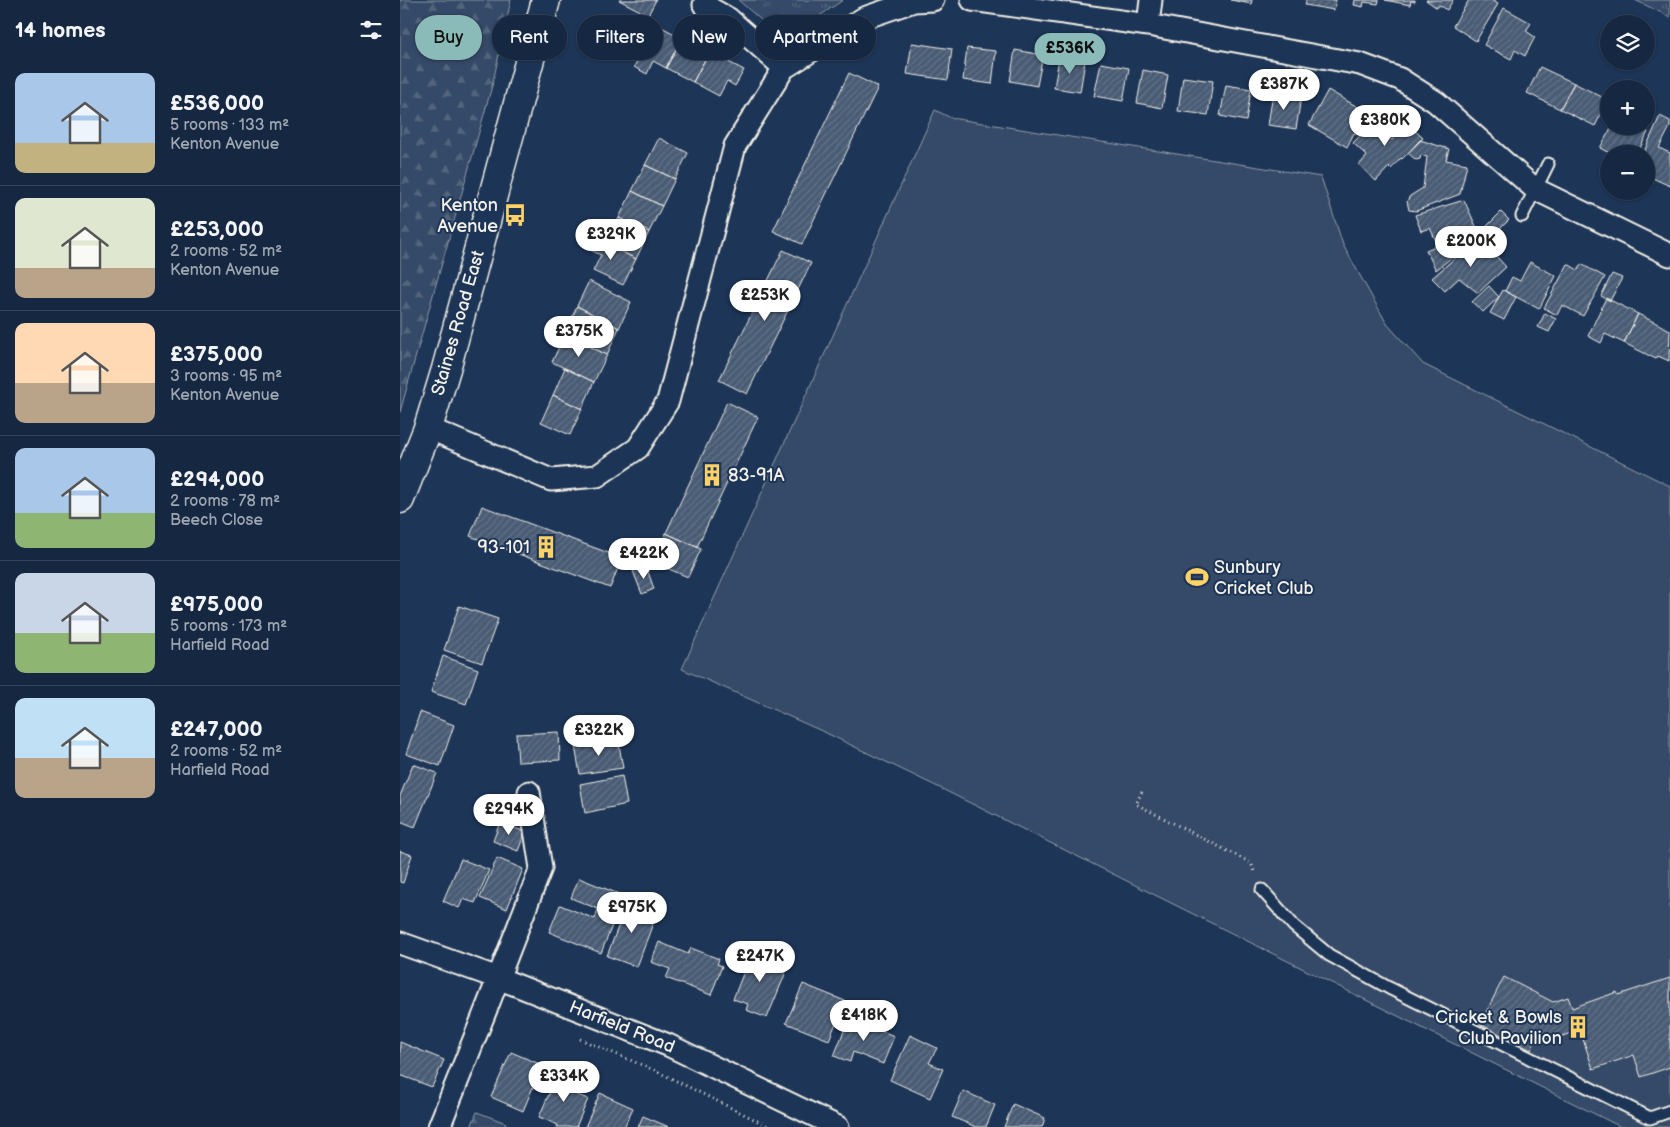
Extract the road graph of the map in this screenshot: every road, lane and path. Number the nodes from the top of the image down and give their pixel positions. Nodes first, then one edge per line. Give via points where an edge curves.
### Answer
1 (546, 0) edge
2 (706, 0) edge
3 (933, 0) edge
4 (972, 0) edge
5 (1151, 0) edge
6 (1148, 25) junction
7 (784, 68) junction
8 (1548, 164) dead end
9 (1535, 189) junction
10 (1522, 216) dead end
11 (1670, 254) edge
12 (428, 428) junction
13 (400, 499) edge
14 (529, 792) dead end
15 (1142, 792) dead end
16 (1262, 890) joint
17 (400, 943) edge
18 (498, 978) junction
19 (577, 1038) dead end
20 (1670, 1111) edge
21 (438, 1127) edge
22 (770, 1127) edge
23 (838, 1127) edge

1 - 12 highway, Staines Road East
2 - 7 street via 704,5 729,19
3 - 7 street via 914,1 864,18
4 - 6 street
5 - 6 street
6 - 9 street via 1360,64 1400,79 1436,102
7 - 12 street via 735,146 668,401 638,448 597,476 551,480
8 - 9 lane
9 - 10 lane
9 - 11 street
12 - 13 highway, Staines Road East
14 - 18 street via 541,868
15 - 16 path via 1136,804 1251,863
16 - 20 lane via 1294,926 1329,955 1380,983 1650,1118
17 - 18 street, Harfield Road
18 - 21 street
18 - 23 street, Harfield Road via 668,1045
19 - 22 path via 656,1071

